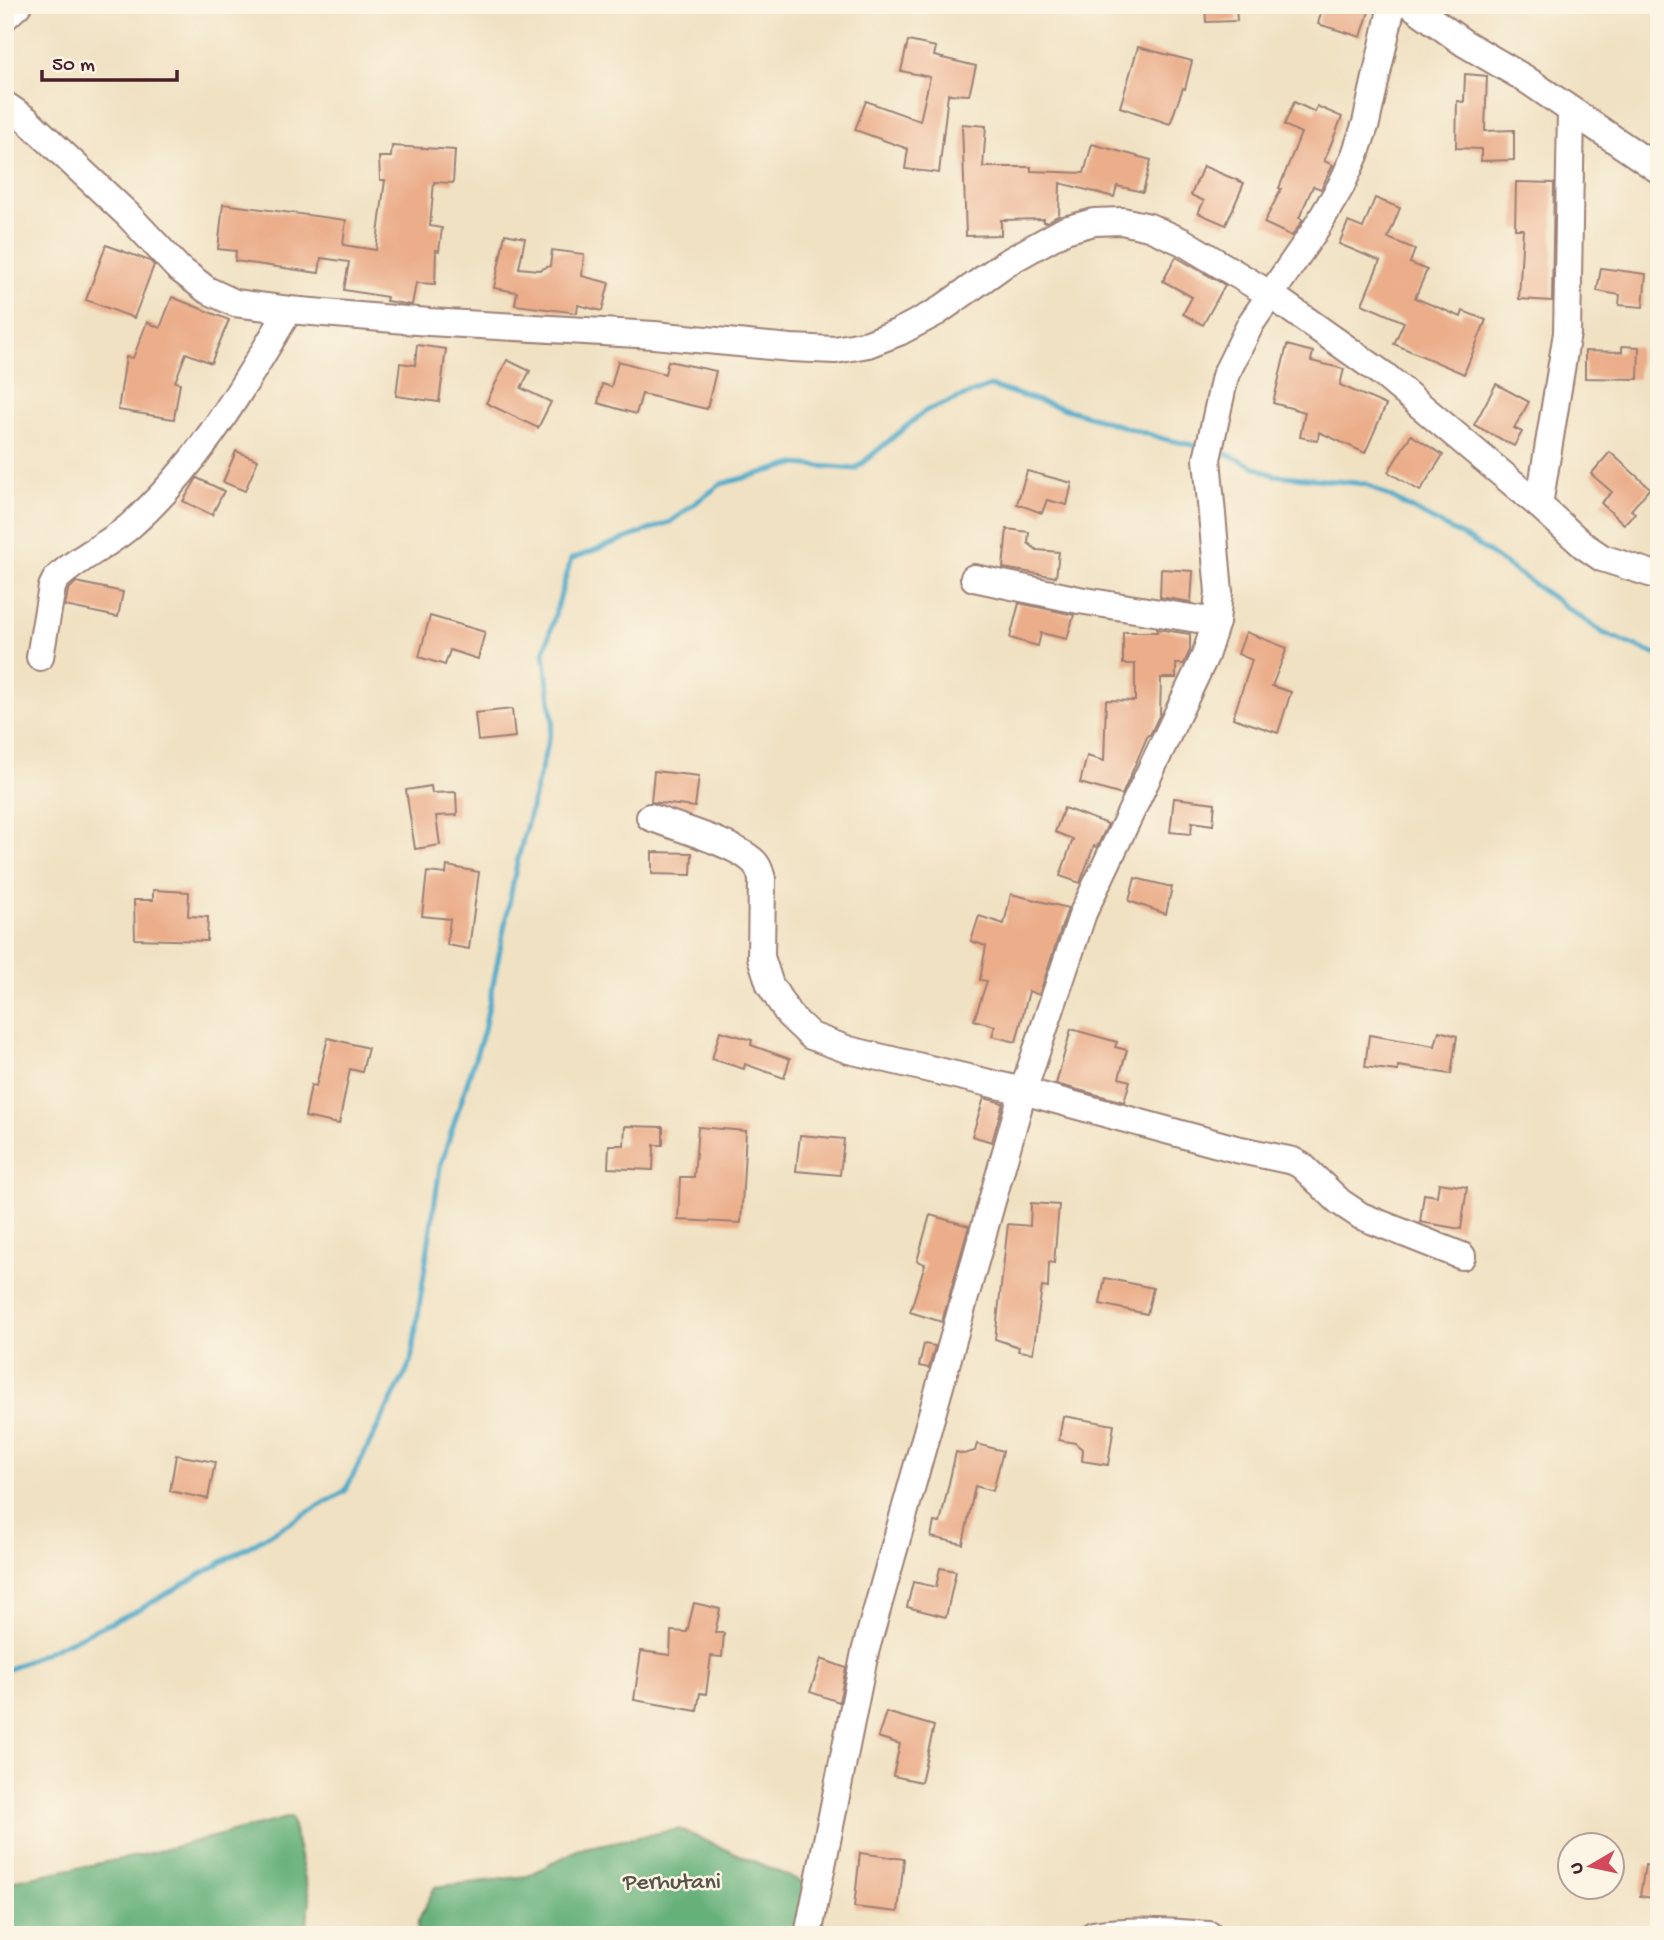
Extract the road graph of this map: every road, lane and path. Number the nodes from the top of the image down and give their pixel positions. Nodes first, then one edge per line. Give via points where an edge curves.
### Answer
1 (18, 5) edge
2 (1392, 5) edge
3 (1411, 5) edge
4 (5, 17) edge
5 (5, 105) edge
6 (1571, 112) junction
7 (1659, 170) edge
8 (1271, 295) junction
9 (289, 310) junction
10 (1539, 505) junction
11 (1659, 576) edge
12 (974, 579) dead end
13 (1216, 622) junction
14 (40, 657) dead end
15 (650, 817) dead end
16 (1023, 1091) junction
17 (1462, 1256) dead end
18 (817, 1930) edge
19 (1093, 1935) edge
20 (1209, 1935) edge

1 - 4 street
2 - 8 street via 1355,155 1314,233
3 - 6 street
5 - 9 street via 27,120 177,267 207,290 235,303
6 - 7 street
6 - 10 street via 1567,333
8 - 9 street via 1183,242 1122,221 1065,230 909,327 868,344 835,350
8 - 10 street via 1384,375
8 - 13 street via 1251,323 1225,376 1211,433 1207,459 1218,563
9 - 14 street via 226,414 194,457 130,526 55,579
10 - 11 street via 1602,558
12 - 13 street
13 - 16 street via 1205,656 1083,914
15 - 16 street via 740,851 760,868 761,957 770,985 811,1036 849,1050
16 - 17 street via 1293,1161 1362,1216
16 - 18 street via 865,1652
19 - 20 street

